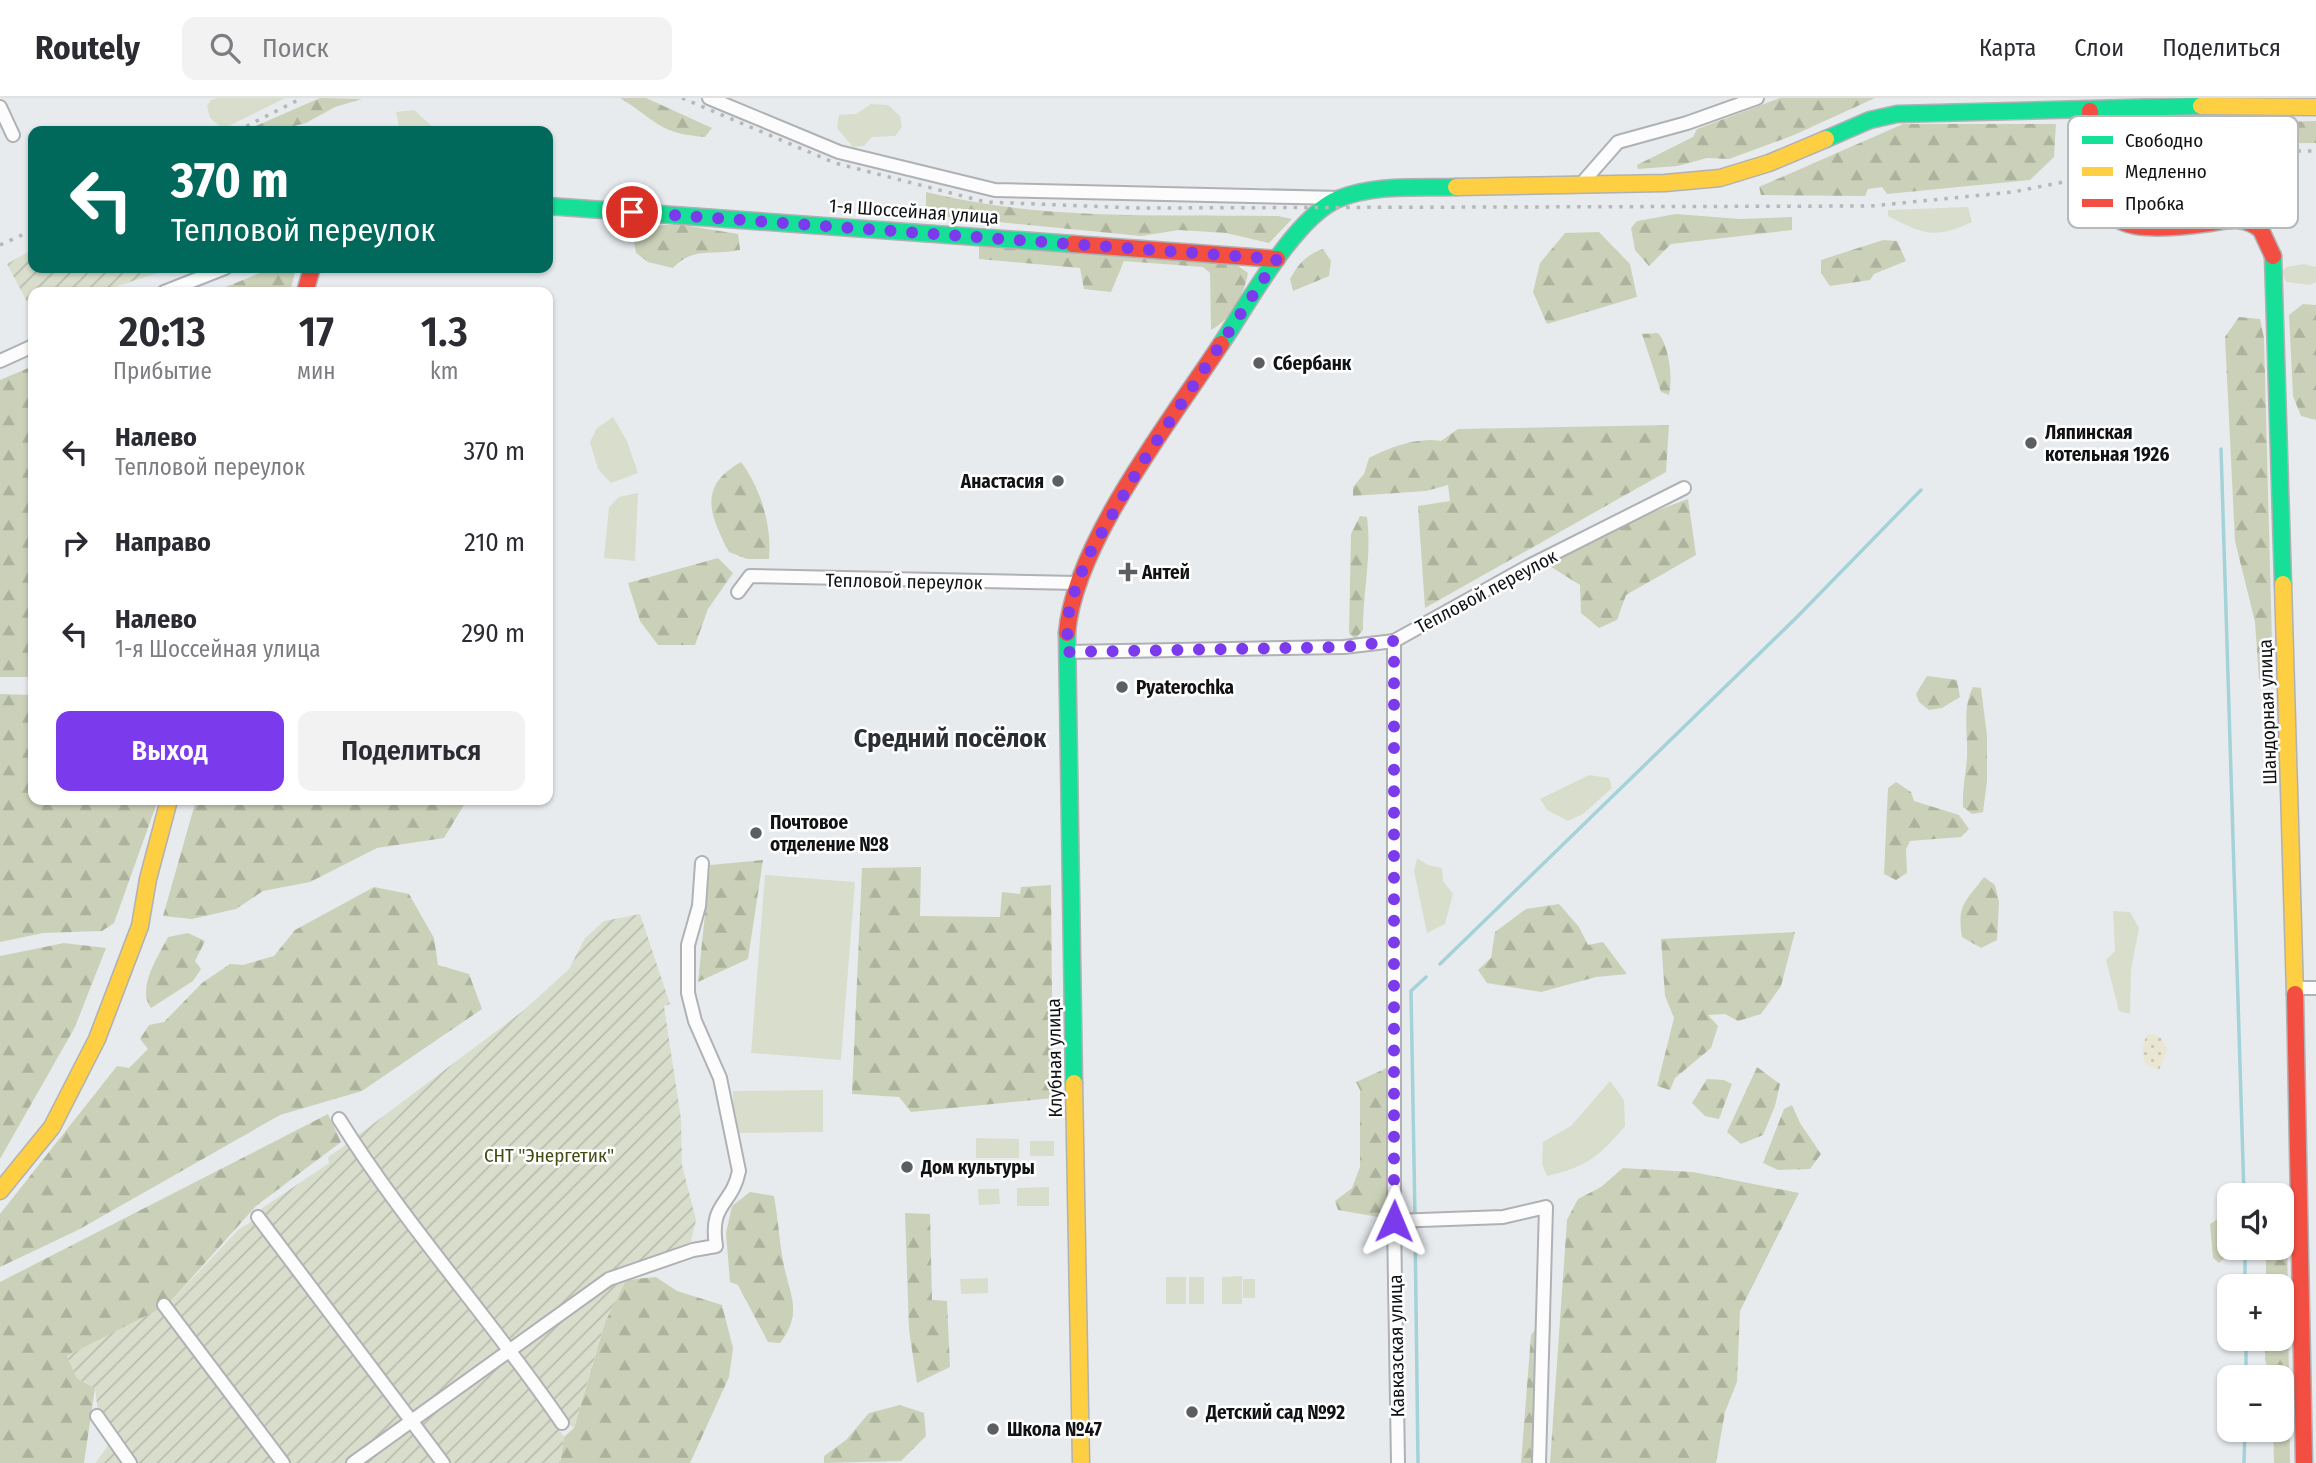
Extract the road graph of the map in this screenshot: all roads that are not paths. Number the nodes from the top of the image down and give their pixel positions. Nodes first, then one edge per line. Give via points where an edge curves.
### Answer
1 (709, 98) edge
2 (1757, 98) edge
3 (2153, 103) edge
4 (2089, 104) edge
5 (0, 107) edge
6 (2316, 107) edge
7 (13, 135) dead end
8 (1582, 183) junction
9 (1340, 198) junction
10 (553, 206) edge
11 (2261, 228) edge
12 (1277, 259) junction
13 (212, 273) edge
14 (177, 287) edge
15 (28, 348) edge
16 (0, 361) edge
17 (1684, 488) dead end
18 (1077, 583) junction
19 (738, 592) dead end
20 (1394, 641) junction
21 (1066, 652) junction
22 (168, 805) edge
23 (702, 863) dead end
24 (2295, 988) junction
25 (2316, 988) edge
26 (339, 1119) dead end
27 (0, 1191) edge
28 (258, 1217) dead end
29 (1399, 1221) junction
30 (164, 1305) dead end
31 (512, 1350) junction
32 (97, 1416) dead end
33 (413, 1422) junction
34 (562, 1423) dead end
35 (130, 1463) edge
36 (283, 1463) edge
37 (353, 1463) edge
38 (443, 1463) edge
39 (1082, 1463) edge
40 (1398, 1463) edge
41 (1539, 1463) edge
42 (2304, 1463) edge

1 - 9 street via 839,152 995,190
2 - 8 street via 1618,142
3 - 4 street
3 - 6 street
4 - 8 street via 1897,114 1870,120 1769,163 1720,178
5 - 7 street
8 - 9 street via 1381,189
9 - 12 street, Клубная улица via 1318,210
10 - 12 street, 1-я Шоссейная улица
11 - 24 street, Шандорная улица via 2273,252
12 - 18 street, Клубная улица via 1144,460
13 - 14 street
15 - 16 street
17 - 20 street, Тепловой переулок
18 - 19 street, Тепловой переулок via 750,576
18 - 21 street, Клубная улица
20 - 21 street, Тепловой переулок via 1344,647
20 - 29 street, Кавказская улица
21 - 39 street, Клубная улица
22 - 27 street via 140,926 97,1039 52,1127
23 - 31 street via 699,906 688,944 688,993 720,1078 739,1171 714,1218 716,1246 609,1279
24 - 25 street
24 - 42 street, Шандорная улица
26 - 31 street via 391,1196
28 - 33 street
29 - 40 street, Кавказская улица
29 - 41 street via 1503,1217 1546,1207
30 - 36 street
31 - 33 street
31 - 34 street
32 - 35 street
33 - 37 street
33 - 38 street

